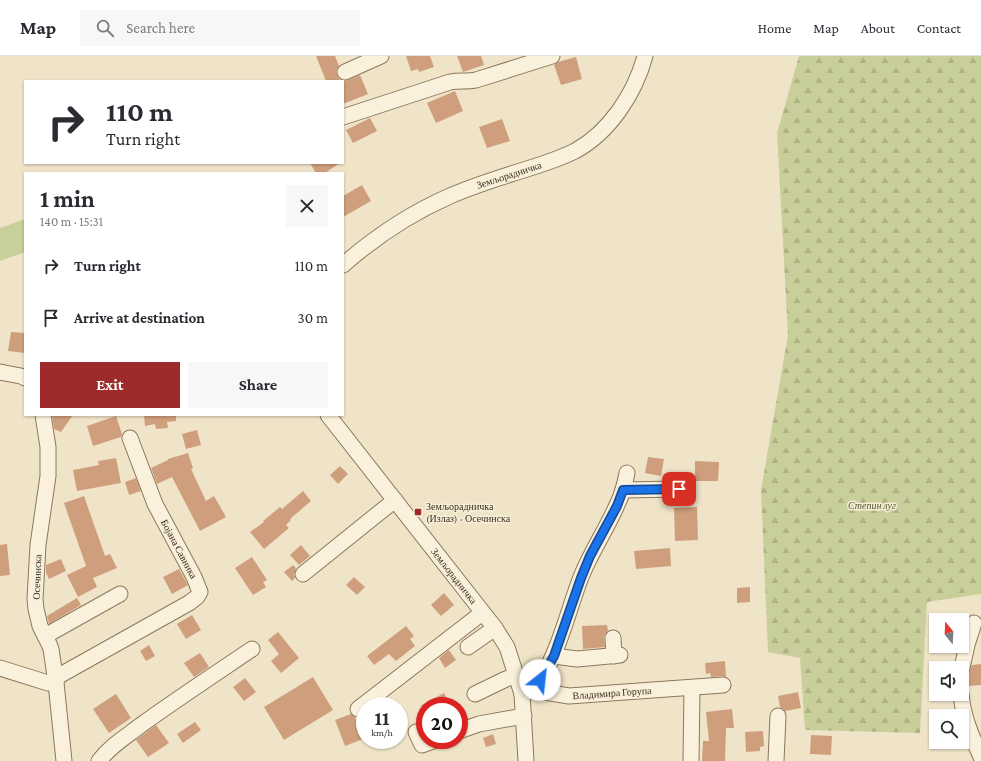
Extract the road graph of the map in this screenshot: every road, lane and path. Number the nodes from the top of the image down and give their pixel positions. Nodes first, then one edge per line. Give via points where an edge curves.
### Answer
1 (381, 56) edge
2 (552, 56) edge
3 (645, 56) edge
4 (345, 72) dead end
5 (344, 117) edge
6 (344, 263) edge
7 (0, 372) edge
8 (24, 378) edge
9 (43, 416) edge
10 (329, 416) edge
11 (130, 438) dead end
12 (628, 473) dead end
13 (679, 489) dead end
14 (623, 490) junction
15 (395, 500) junction
16 (303, 574) dead end
17 (120, 594) dead end
18 (482, 613) junction
19 (974, 623) dead end
20 (495, 628) junction
21 (45, 636) junction
22 (613, 638) dead end
23 (468, 647) dead end
24 (252, 650) dead end
25 (554, 656) junction
26 (964, 661) edge
27 (0, 668) edge
28 (517, 675) junction
29 (56, 680) junction
30 (723, 685) dead end
31 (692, 688) junction
32 (528, 692) junction
33 (475, 694) dead end
34 (374, 697) edge
35 (962, 701) edge
36 (524, 716) junction
37 (778, 716) dead end
38 (468, 728) edge
39 (981, 757) edge
40 (64, 761) edge
41 (100, 761) edge
42 (526, 761) edge
43 (691, 761) edge
44 (776, 761) edge

1 - 4 street
2 - 5 street via 476,80 450,82
3 - 6 street, Земљорадничка via 632,90 621,107 596,136 583,146 556,159 464,191 424,208
7 - 8 street
9 - 21 street, Осечинска via 48,447 48,476 38,545 35,599 38,620
10 - 15 street, Земљорадничка
11 - 29 street, Бојана Савника via 155,504 200,592 189,603
12 - 14 street
13 - 14 street
14 - 25 street via 590,556
15 - 16 street
15 - 18 street, Земљорадничка
17 - 21 street
18 - 20 street, Земљорадничка
18 - 34 street
19 - 26 street
20 - 23 street
20 - 28 street, Земљорадничка via 507,647
21 - 29 street, Осечинска via 51,649
22 - 25 street via 617,656 577,659
24 - 41 street via 162,710 112,747
25 - 32 street via 540,680
27 - 29 street via 48,683
28 - 32 street, Земљорадничка
28 - 33 street
29 - 40 street, Осечинска
30 - 31 street, Владимира Горупа
31 - 32 street, Владимира Горупа via 569,696
31 - 43 street
32 - 36 street, Земљорадничка
35 - 39 street via 965,718
36 - 38 street
36 - 42 street, Земљорадничка
37 - 44 street

